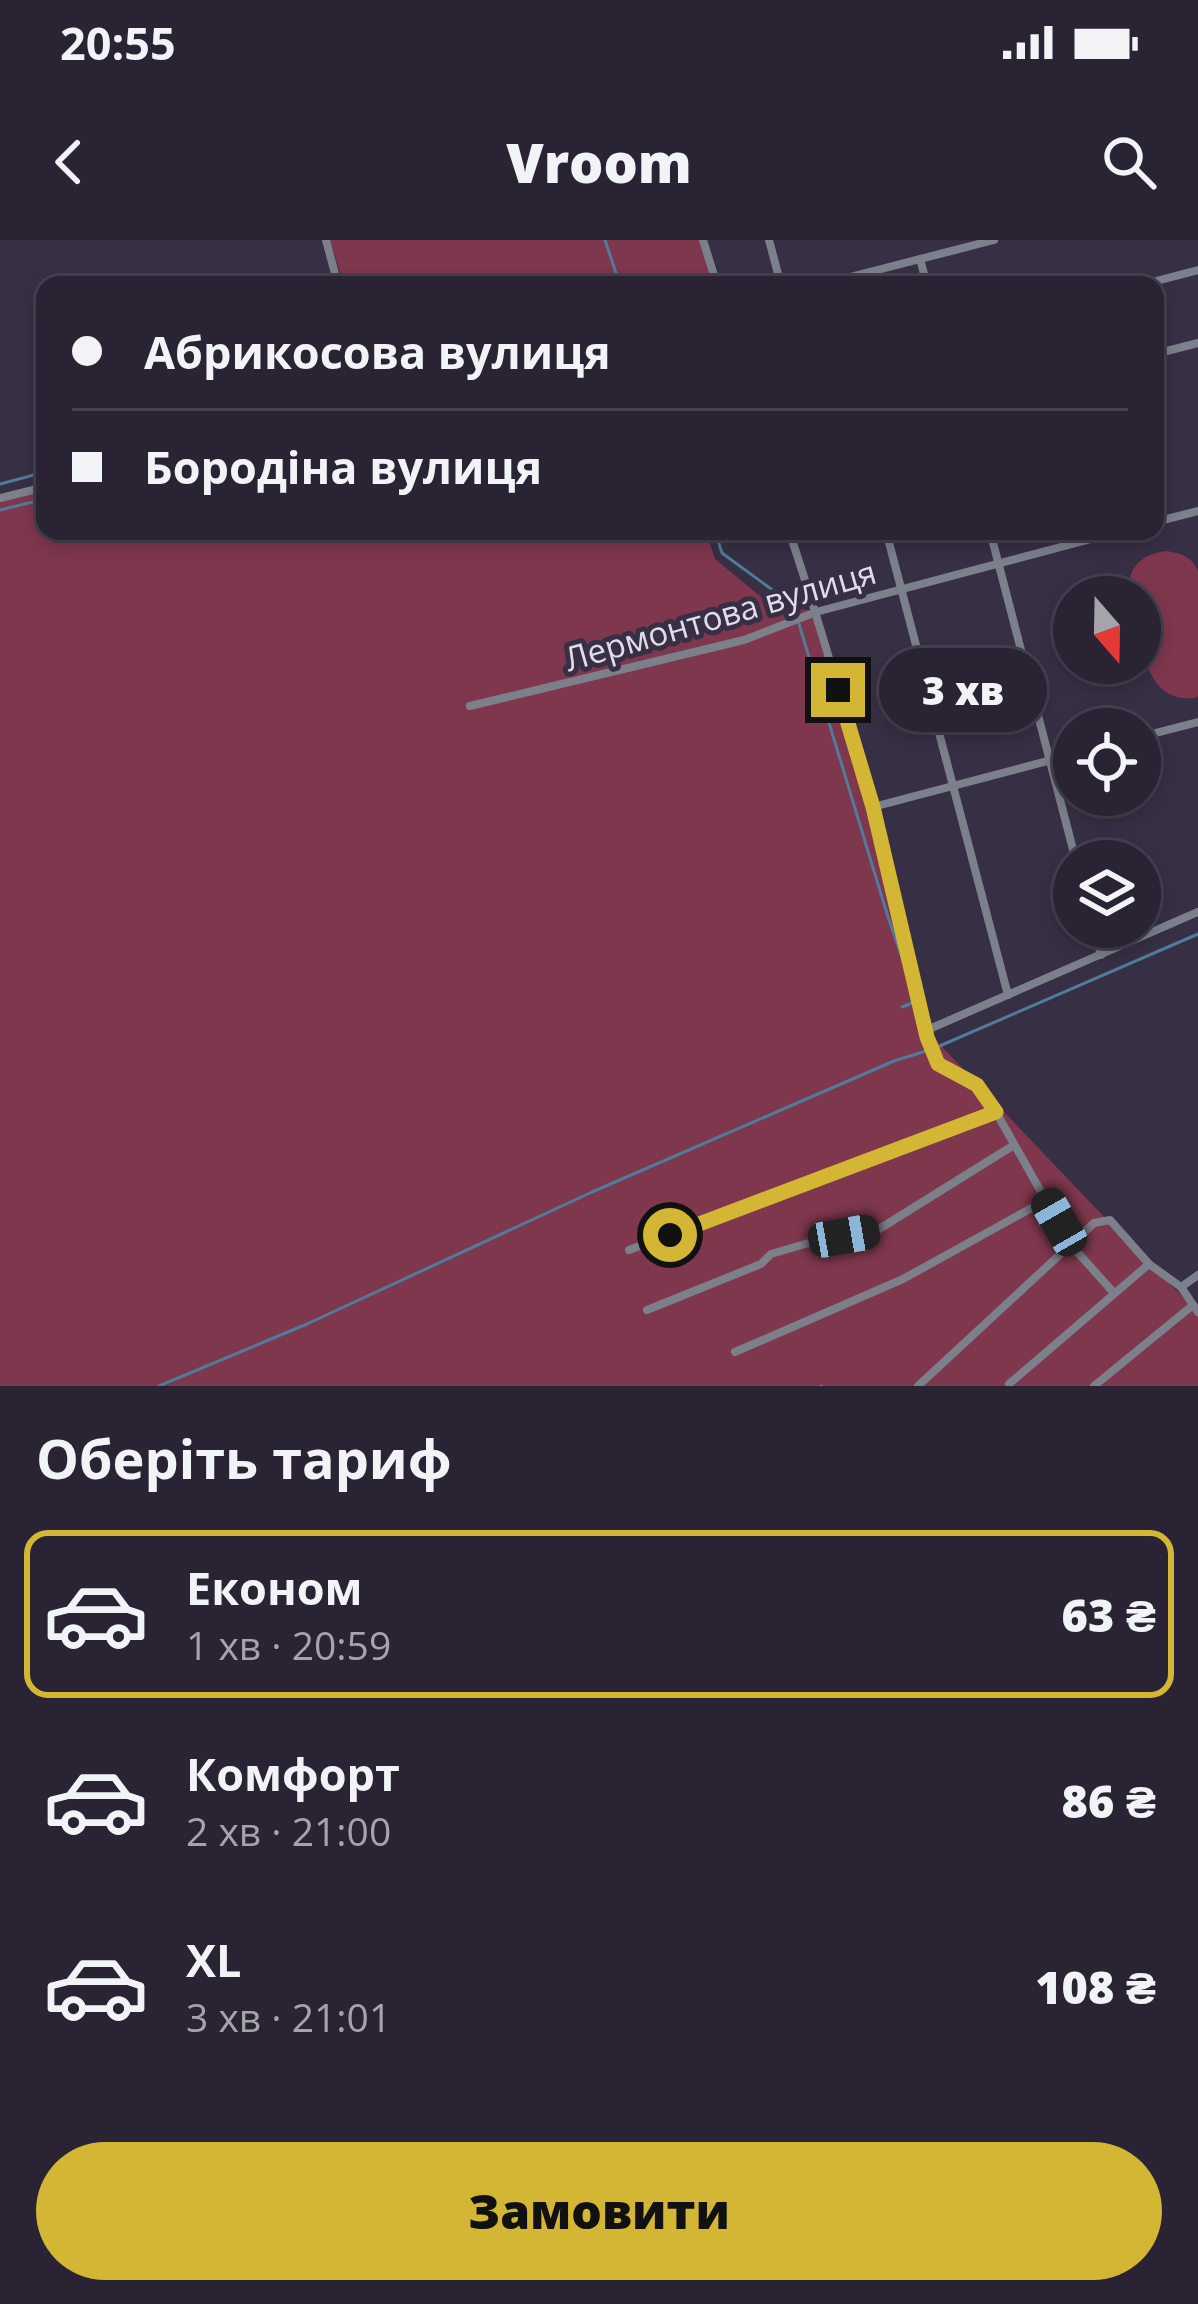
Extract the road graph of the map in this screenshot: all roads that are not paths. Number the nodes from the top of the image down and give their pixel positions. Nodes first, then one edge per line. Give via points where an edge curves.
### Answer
1 (326, 240) edge
2 (704, 240) edge
3 (769, 240) edge
4 (994, 240) edge
5 (920, 259) junction
6 (1198, 270) edge
7 (336, 276) edge
8 (714, 276) edge
9 (779, 276) edge
10 (854, 276) edge
11 (925, 276) edge
12 (1164, 279) edge
13 (1198, 343) edge
14 (1164, 352) edge
15 (36, 489) edge
16 (0, 498) edge
17 (1198, 511) edge
18 (1164, 520) edge
19 (792, 540) edge
20 (888, 540) edge
21 (992, 540) edge
22 (1086, 540) edge
23 (998, 563) junction
24 (902, 589) junction
25 (816, 611) junction
26 (470, 706) dead end
27 (1198, 722) edge
28 (1161, 732) edge
29 (1053, 759) edge
30 (1049, 760) junction
31 (953, 786) junction
32 (873, 807) junction
33 (1070, 840) edge
34 (1198, 912) edge
35 (1098, 948) edge
36 (1100, 955) junction
37 (1008, 995) junction
38 (927, 1034) junction
39 (996, 1112) junction
40 (1014, 1144) junction
41 (1046, 1200) junction
42 (1071, 1245) junction
43 (629, 1250) dead end
44 (1149, 1264) junction
45 (1198, 1274) edge
46 (1181, 1287) junction
47 (1114, 1293) junction
48 (1196, 1309) edge
49 (647, 1310) dead end
50 (735, 1352) dead end
51 (1009, 1384) edge
52 (918, 1386) edge
53 (1094, 1386) edge

1 - 7 street
2 - 8 street
3 - 9 street
4 - 5 street
5 - 10 street
5 - 11 street
6 - 12 street
13 - 14 street
15 - 16 street
17 - 18 street
19 - 25 street
20 - 24 street
21 - 23 street
22 - 23 street, Лермонтова вулиця
23 - 24 street, Лермонтова вулиця
23 - 30 street
24 - 25 street, Лермонтова вулиця
24 - 31 street
25 - 26 street, Лермонтова вулиця via 744,640
25 - 32 street
27 - 28 street
29 - 30 street
30 - 31 street
30 - 33 street
31 - 32 street
31 - 37 street
32 - 38 street
34 - 36 street
35 - 36 street
36 - 37 street
37 - 38 street
38 - 39 street via 938,1064 977,1085
39 - 40 street
39 - 43 street
40 - 41 street
40 - 49 street via 876,1231 771,1254
41 - 42 street
41 - 50 street via 903,1279
42 - 44 street via 1094,1222 1110,1220
42 - 47 street
42 - 52 street
44 - 46 street
44 - 47 street
45 - 46 street
46 - 48 street
47 - 51 street
48 - 53 street

